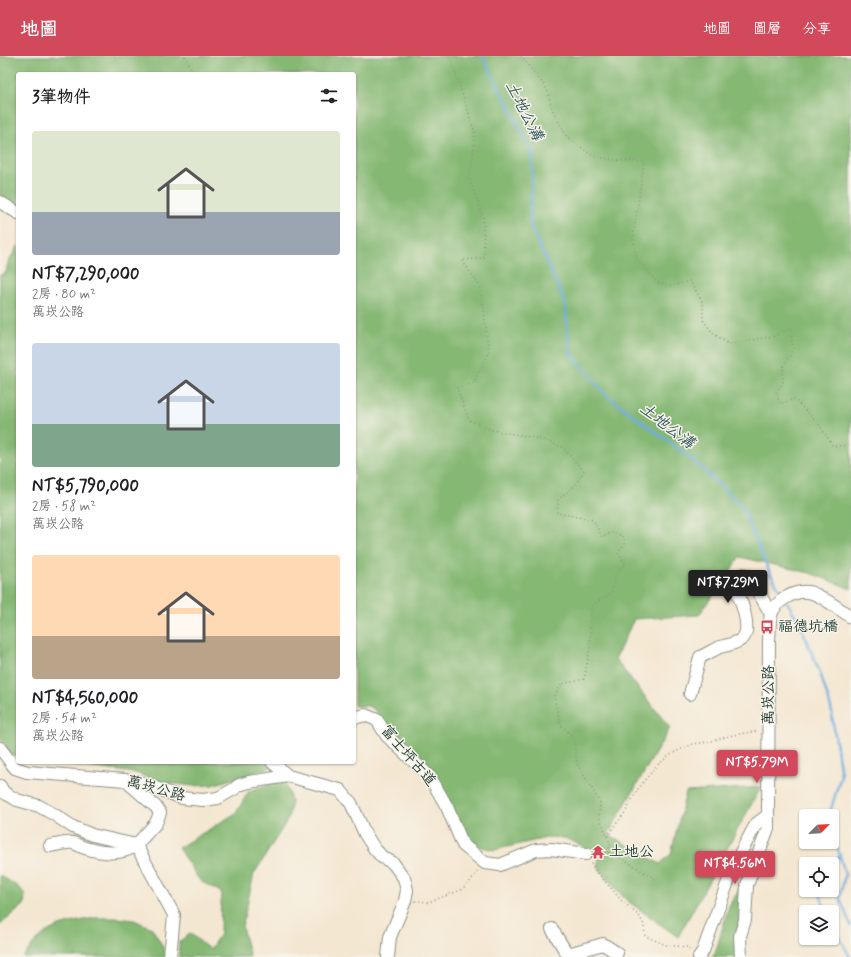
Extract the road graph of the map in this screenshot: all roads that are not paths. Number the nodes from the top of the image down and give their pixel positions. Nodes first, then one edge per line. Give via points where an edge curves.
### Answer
1 (0, 202) edge
2 (16, 212) edge
3 (773, 611) junction
4 (851, 617) edge
5 (690, 694) dead end
6 (356, 717) edge
7 (0, 748) edge
8 (274, 764) edge
9 (288, 776) junction
10 (125, 780) junction
11 (0, 786) edge
12 (768, 815) junction
13 (136, 844) junction
14 (50, 846) dead end
15 (586, 854) road end
16 (552, 929) dead end
17 (617, 953) dead end
18 (701, 954) edge
19 (569, 956) edge
20 (170, 957) edge
21 (388, 957) edge
22 (741, 957) edge

1 - 2 street
3 - 4 street via 780,602 797,592 808,592
3 - 5 street via 749,576 744,574 736,577 734,582 746,620 746,630 743,637 734,643 700,657
3 - 12 street, 萬崁公路 via 770,640
6 - 15 street, 富士坪古道 via 365,715 377,720 387,736 430,777 447,807 463,845 485,863 500,865 536,850 551,849
7 - 10 street, 萬崁公路 via 15,768 27,772
8 - 9 street
9 - 10 street, 萬崁公路 via 249,782 218,798 202,800 182,798 143,783
9 - 21 street, 萬崁公路 via 340,790 351,803 374,848 382,857 393,863 404,878 407,890 405,901 390,937
10 - 13 street via 160,813 156,823
11 - 13 street via 3,792 17,800 39,806 73,828 92,835
12 - 18 street via 756,824 734,866
12 - 22 street, 萬崁公路 via 768,828 748,884 745,920 740,936
13 - 14 street via 132,849 110,852 85,848 73,843
13 - 20 street via 174,915
16 - 19 street
17 - 19 street via 603,944

